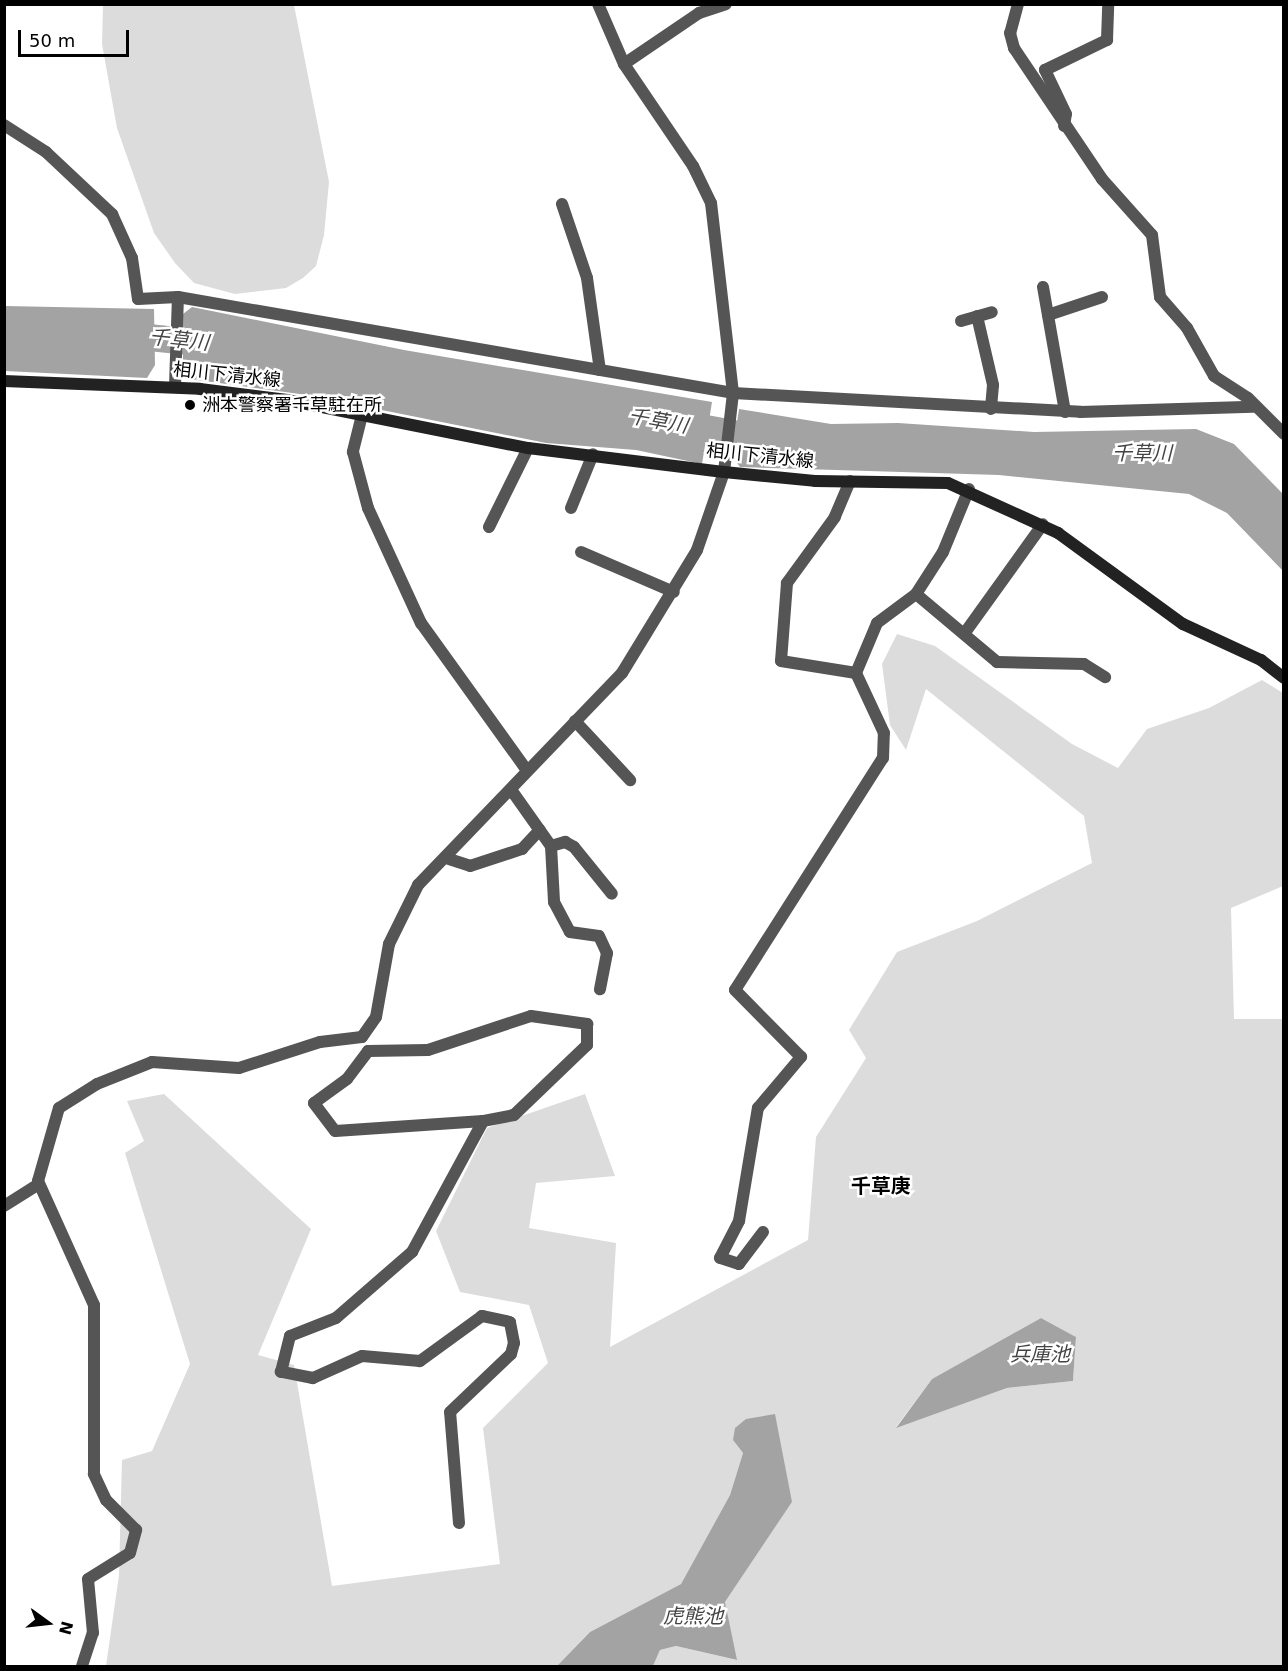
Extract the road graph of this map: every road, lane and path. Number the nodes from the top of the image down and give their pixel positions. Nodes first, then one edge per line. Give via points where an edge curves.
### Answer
1 (598, 4) edge
2 (726, 4) edge
3 (1018, 4) edge
4 (1108, 4) edge
5 (624, 64) junction
6 (4, 125) edge
7 (1064, 126) junction
8 (562, 204) dead end
9 (1043, 287) dead end
10 (178, 297) junction
11 (1102, 297) dead end
12 (993, 312) dead end
13 (1048, 315) junction
14 (977, 316) junction
15 (961, 321) dead end
16 (600, 370) junction
17 (4, 381) edge
18 (175, 386) junction
19 (733, 398) junction
20 (1253, 407) junction
21 (991, 409) junction
22 (1065, 412) junction
23 (362, 415) junction
24 (1284, 434) edge
25 (528, 448) junction
26 (593, 454) junction
27 (725, 468) junction
28 (850, 481) junction
29 (969, 489) junction
30 (571, 508) dead end
31 (1043, 524) junction
32 (489, 527) dead end
33 (581, 552) dead end
34 (674, 592) junction
35 (916, 594) junction
36 (964, 634) junction
37 (856, 673) junction
38 (1105, 677) dead end
39 (1284, 678) edge
40 (575, 721) junction
41 (526, 769) junction
42 (630, 780) dead end
43 (512, 791) junction
44 (540, 830) junction
45 (551, 846) junction
46 (448, 859) junction
47 (612, 894) dead end
48 (600, 988) dead end
49 (362, 1037) junction
50 (368, 1051) junction
51 (483, 1121) junction
52 (39, 1184) junction
53 (4, 1206) edge
54 (763, 1232) dead end
55 (459, 1523) dead end
56 (82, 1666) edge

1 - 5 street
2 - 5 street via 699,13
3 - 7 street via 1010,33 1014,48
4 - 7 street via 1107,40 1045,70 1066,114
5 - 19 street via 693,166 711,203
6 - 10 street via 46,152 112,214 132,258 138,299
7 - 20 street via 1152,235 1158,290 1164,303 1187,328 1214,376
8 - 16 street via 586,278
9 - 13 street
10 - 16 street
10 - 18 street
11 - 13 street
12 - 14 street
13 - 22 street
14 - 15 street
14 - 21 street via 993,385
16 - 19 street
17 - 18 main road, 相川下清水線
18 - 23 main road, 相川下清水線
19 - 21 street
19 - 27 street
20 - 22 street
20 - 24 street
21 - 22 street
23 - 25 main road, 相川下清水線
23 - 41 street via 353,452 368,508 392,561 444,660
25 - 26 main road, 相川下清水線
25 - 32 street
26 - 27 main road, 相川下清水線
26 - 30 street
27 - 28 main road, 相川下清水線
27 - 34 street via 697,550
28 - 29 main road, 相川下清水線 via 948,483
28 - 37 street via 836,517 788,583 781,661
29 - 31 main road, 相川下清水線
29 - 35 street via 943,552
31 - 36 street
31 - 39 main road, 相川下清水線 via 1183,624 1261,660
33 - 34 street
34 - 40 street via 622,673
35 - 36 street
35 - 37 street via 877,623
36 - 38 street via 997,662 1084,664
37 - 54 street via 884,733 883,758 735,990 801,1057 758,1108 738,1221 720,1258 739,1264
40 - 41 street
40 - 42 street
41 - 43 street
43 - 44 street
43 - 46 street
44 - 45 street
44 - 46 street via 522,849 470,866
45 - 47 street via 565,842 574,847
45 - 48 street via 554,902 570,932 599,936 607,953
46 - 49 street via 418,885 389,944 376,1017
49 - 50 street
49 - 52 street via 320,1042 239,1068 152,1062 97,1084 59,1108
50 - 51 street via 347,1079 314,1102 336,1131
50 - 51 street via 428,1050 531,1016 587,1024 587,1045 514,1115
51 - 55 street via 412,1252 336,1318 290,1336 281,1372 313,1378 362,1356 420,1361 482,1316 510,1322 514,1343 510,1354 450,1412
52 - 53 street
52 - 56 street via 94,1305 94,1474 106,1500 136,1530 130,1553 88,1579 93,1633

